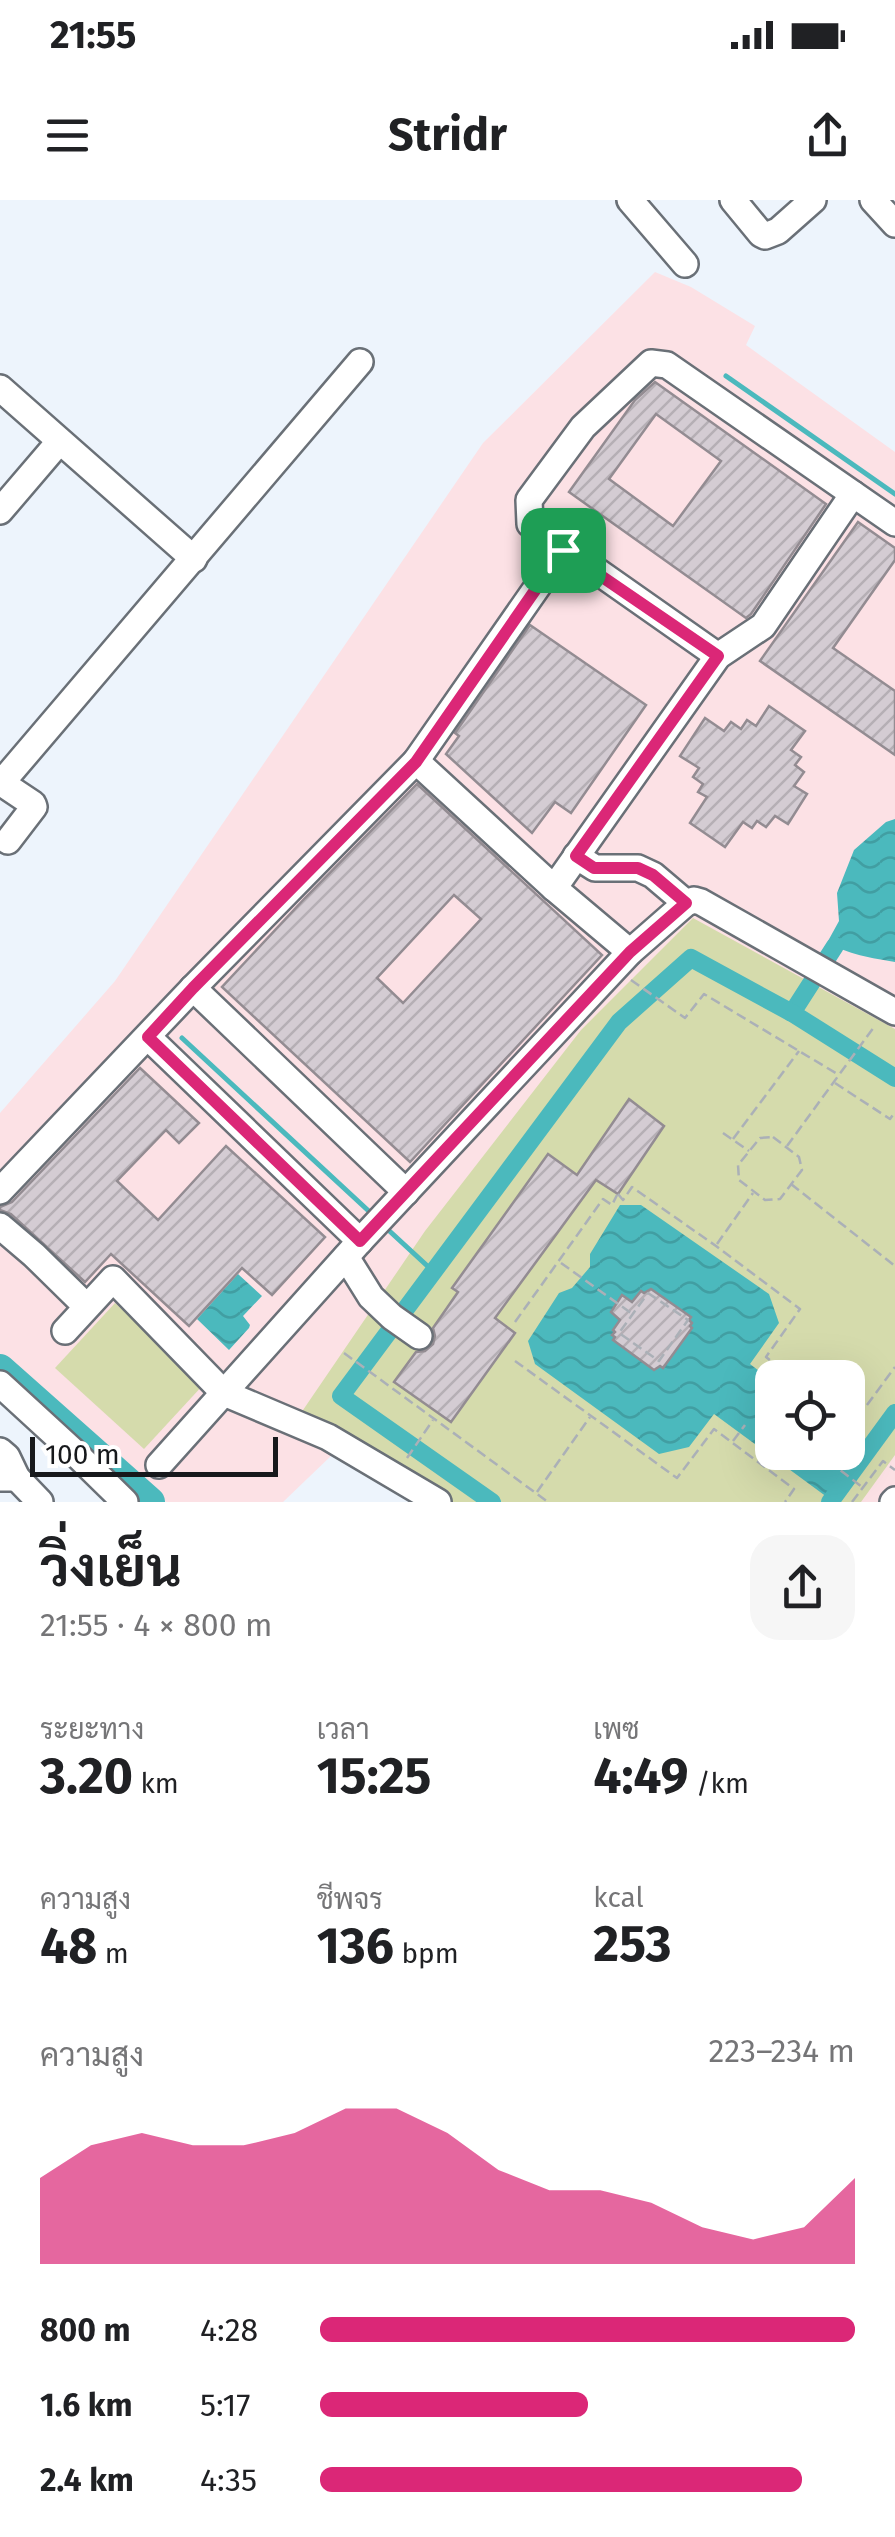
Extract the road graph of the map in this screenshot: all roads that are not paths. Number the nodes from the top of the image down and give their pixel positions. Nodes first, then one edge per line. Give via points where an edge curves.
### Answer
1 (630, 200) edge
2 (733, 200) edge
3 (814, 200) edge
4 (874, 200) edge
5 (895, 224) edge
6 (685, 264) dead end
7 (360, 362) dead end
8 (0, 388) edge
9 (59, 442) junction
10 (853, 494) junction
11 (0, 511) edge
12 (895, 523) edge
13 (563, 550) junction
14 (194, 559) junction
15 (718, 656) junction
16 (416, 762) junction
17 (8, 841) dead end
18 (576, 856) junction
19 (554, 888) junction
20 (686, 903) junction
21 (630, 952) junction
22 (193, 988) junction
23 (895, 1012) edge
24 (148, 1037) junction
25 (0, 1192) edge
26 (406, 1192) junction
27 (0, 1226) edge
28 (367, 1234) junction
29 (86, 1306) junction
30 (406, 1327) dead end
31 (64, 1331) dead end
32 (0, 1384) edge
33 (224, 1393) junction
34 (0, 1452) edge
35 (159, 1465) dead end
36 (9, 1478) edge
37 (40, 1502) edge
38 (125, 1502) edge
39 (438, 1502) edge

1 - 6 street
2 - 3 street via 766,236
4 - 5 street
7 - 14 street
8 - 9 street
9 - 11 street
9 - 14 street
10 - 12 street
10 - 13 street via 667,365 651,363 582,427 529,500 530,524
10 - 15 street via 763,626
13 - 15 street
13 - 16 street
14 - 17 street via 3,781 34,808
15 - 18 street
16 - 19 street
16 - 22 street
18 - 19 street
18 - 20 street via 594,868 638,868
19 - 21 street
20 - 21 street
20 - 23 street via 701,902
21 - 26 street
22 - 24 street
22 - 26 street
24 - 25 street
24 - 28 street
26 - 28 street
27 - 29 street
28 - 30 street via 371,1297
28 - 33 street
29 - 31 street
29 - 33 street via 113,1279
32 - 38 street
33 - 35 street
33 - 39 street via 328,1438
34 - 36 street
36 - 37 street

